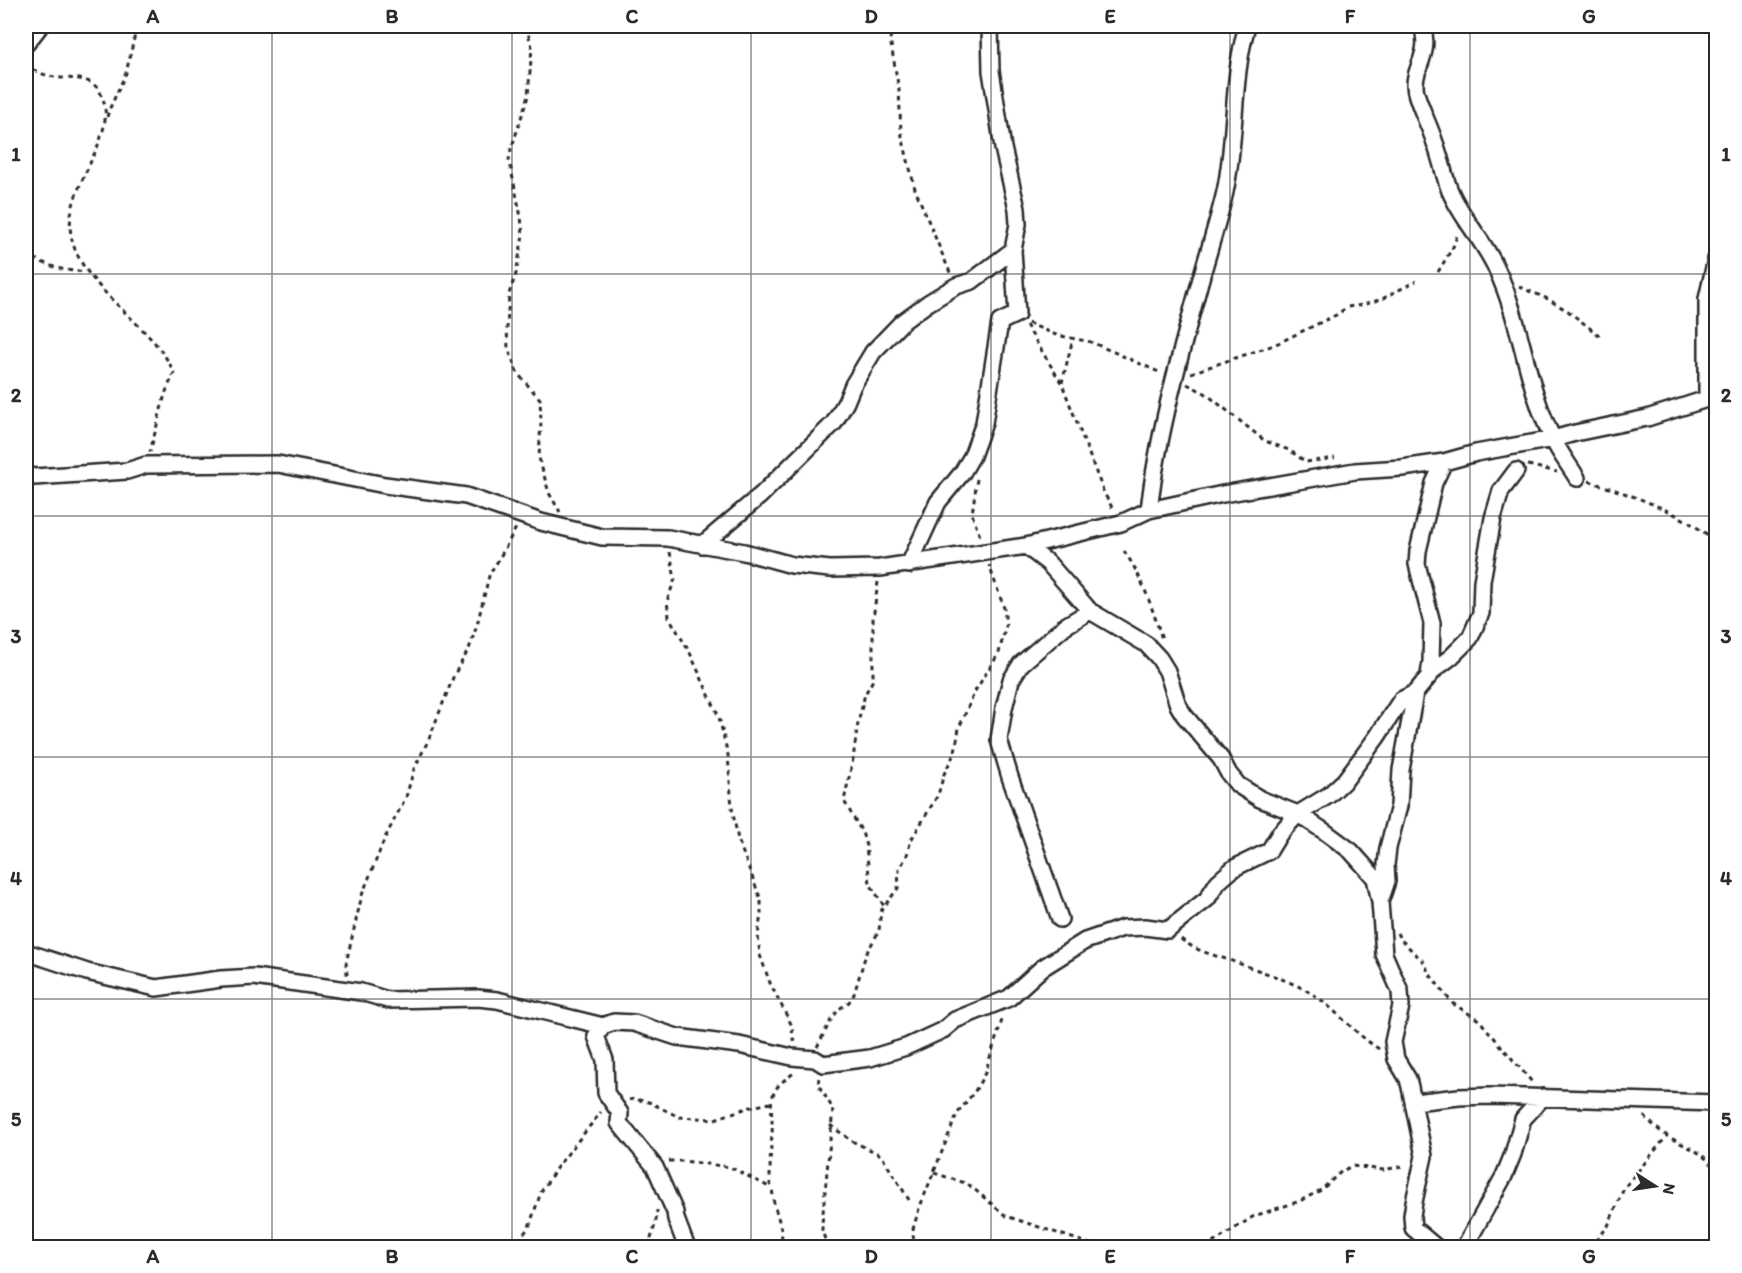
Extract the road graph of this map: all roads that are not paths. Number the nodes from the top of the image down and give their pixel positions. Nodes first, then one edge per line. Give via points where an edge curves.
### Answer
1 (40, 26) edge
2 (990, 26) edge
3 (1247, 26) edge
4 (1422, 26) edge
5 (26, 44) edge
6 (1013, 250) junction
7 (1716, 259) edge
8 (1712, 397) edge
9 (1553, 439) junction
10 (1444, 462) junction
11 (1519, 467) road end
12 (26, 476) edge
13 (1578, 478) road end
14 (1149, 510) junction
15 (702, 545) junction
16 (1026, 546) junction
17 (909, 565) junction
18 (1090, 611) junction
19 (1429, 675) junction
20 (1415, 693) junction
21 (1298, 814) junction
22 (1380, 902) junction
23 (1060, 919) dead end
24 (26, 952) edge
25 (603, 1026) junction
26 (1546, 1098) junction
27 (1414, 1102) junction
28 (1716, 1103) edge
29 (687, 1248) edge
30 (1437, 1248) edge
31 (1464, 1248) edge

1 - 5 street
2 - 6 street via 1001,137 1017,209
3 - 14 street via 1237,76 1225,192 1153,472
4 - 9 street via 1426,46 1415,88 1450,190 1497,268
6 - 15 street via 972,281 956,286 902,322 873,352 834,423 761,495
6 - 17 street via 1017,314 1000,321 983,424 972,456 938,502
7 - 8 street via 1707,299
8 - 9 street via 1647,418
9 - 10 street
9 - 13 street
10 - 14 street via 1355,471
10 - 19 street via 1434,483 1417,564 1432,623
11 - 19 street via 1501,491 1493,518 1480,613 1470,638
12 - 15 street via 127,471 146,465 278,464 466,496 602,537 668,538
14 - 16 street via 1121,523
15 - 17 street via 792,565 830,569
16 - 17 street
16 - 18 street via 1061,576
18 - 21 street via 1146,644 1159,658 1184,715 1238,785 1260,799
18 - 23 street via 1065,626 1021,664 1011,680 999,740
19 - 20 street
20 - 21 street via 1401,700 1345,780
20 - 22 street via 1401,770 1400,806 1388,848 1387,881
21 - 22 street via 1365,864 1375,878
21 - 25 street via 1269,851 1234,868 1207,899 1168,930 1123,928 1085,941 1042,968 1009,998 955,1020 906,1047 852,1062 792,1057 677,1036 634,1023
22 - 27 street via 1384,954 1400,991 1401,1006 1393,1042
24 - 25 street via 156,988 254,977 361,992 388,1000 497,1000
25 - 29 street via 596,1036 605,1060 606,1093 620,1113 620,1123 655,1167
26 - 27 street via 1459,1097
26 - 28 street
26 - 31 street via 1523,1119 1504,1176
27 - 30 street via 1424,1156 1413,1228

